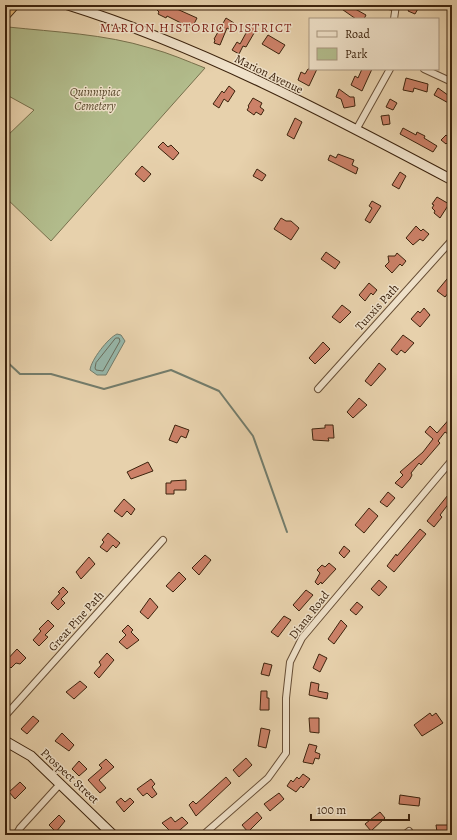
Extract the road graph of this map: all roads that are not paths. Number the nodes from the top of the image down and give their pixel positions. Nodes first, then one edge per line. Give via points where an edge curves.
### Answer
1 (13, 5) edge
2 (68, 5) edge
3 (385, 5) edge
4 (395, 6) edge
5 (93, 9) edge
6 (5, 14) edge
7 (394, 18) edge
8 (389, 70) edge
9 (426, 70) edge
10 (452, 82) edge
11 (356, 130) junction
12 (452, 180) edge
13 (452, 240) edge
14 (318, 389) dead end
15 (452, 460) edge
16 (163, 540) dead end
17 (5, 716) edge
18 (5, 741) edge
19 (60, 784) junction
20 (16, 835) edge
21 (113, 835) edge
22 (203, 835) edge

1 - 6 highway
2 - 5 main road, Marion Avenue
3 - 4 street
4 - 7 street
5 - 11 main road, Marion Avenue via 184,48
8 - 11 street
9 - 10 street
11 - 12 main road, Marion Avenue
13 - 14 street, Tunxis Path
15 - 22 street, Diana Road via 302,638 290,662 286,698 286,753 268,778
16 - 17 street, Great Pine Path
18 - 19 main road, Prospect Street via 31,756
19 - 20 street
19 - 21 main road, Prospect Street

